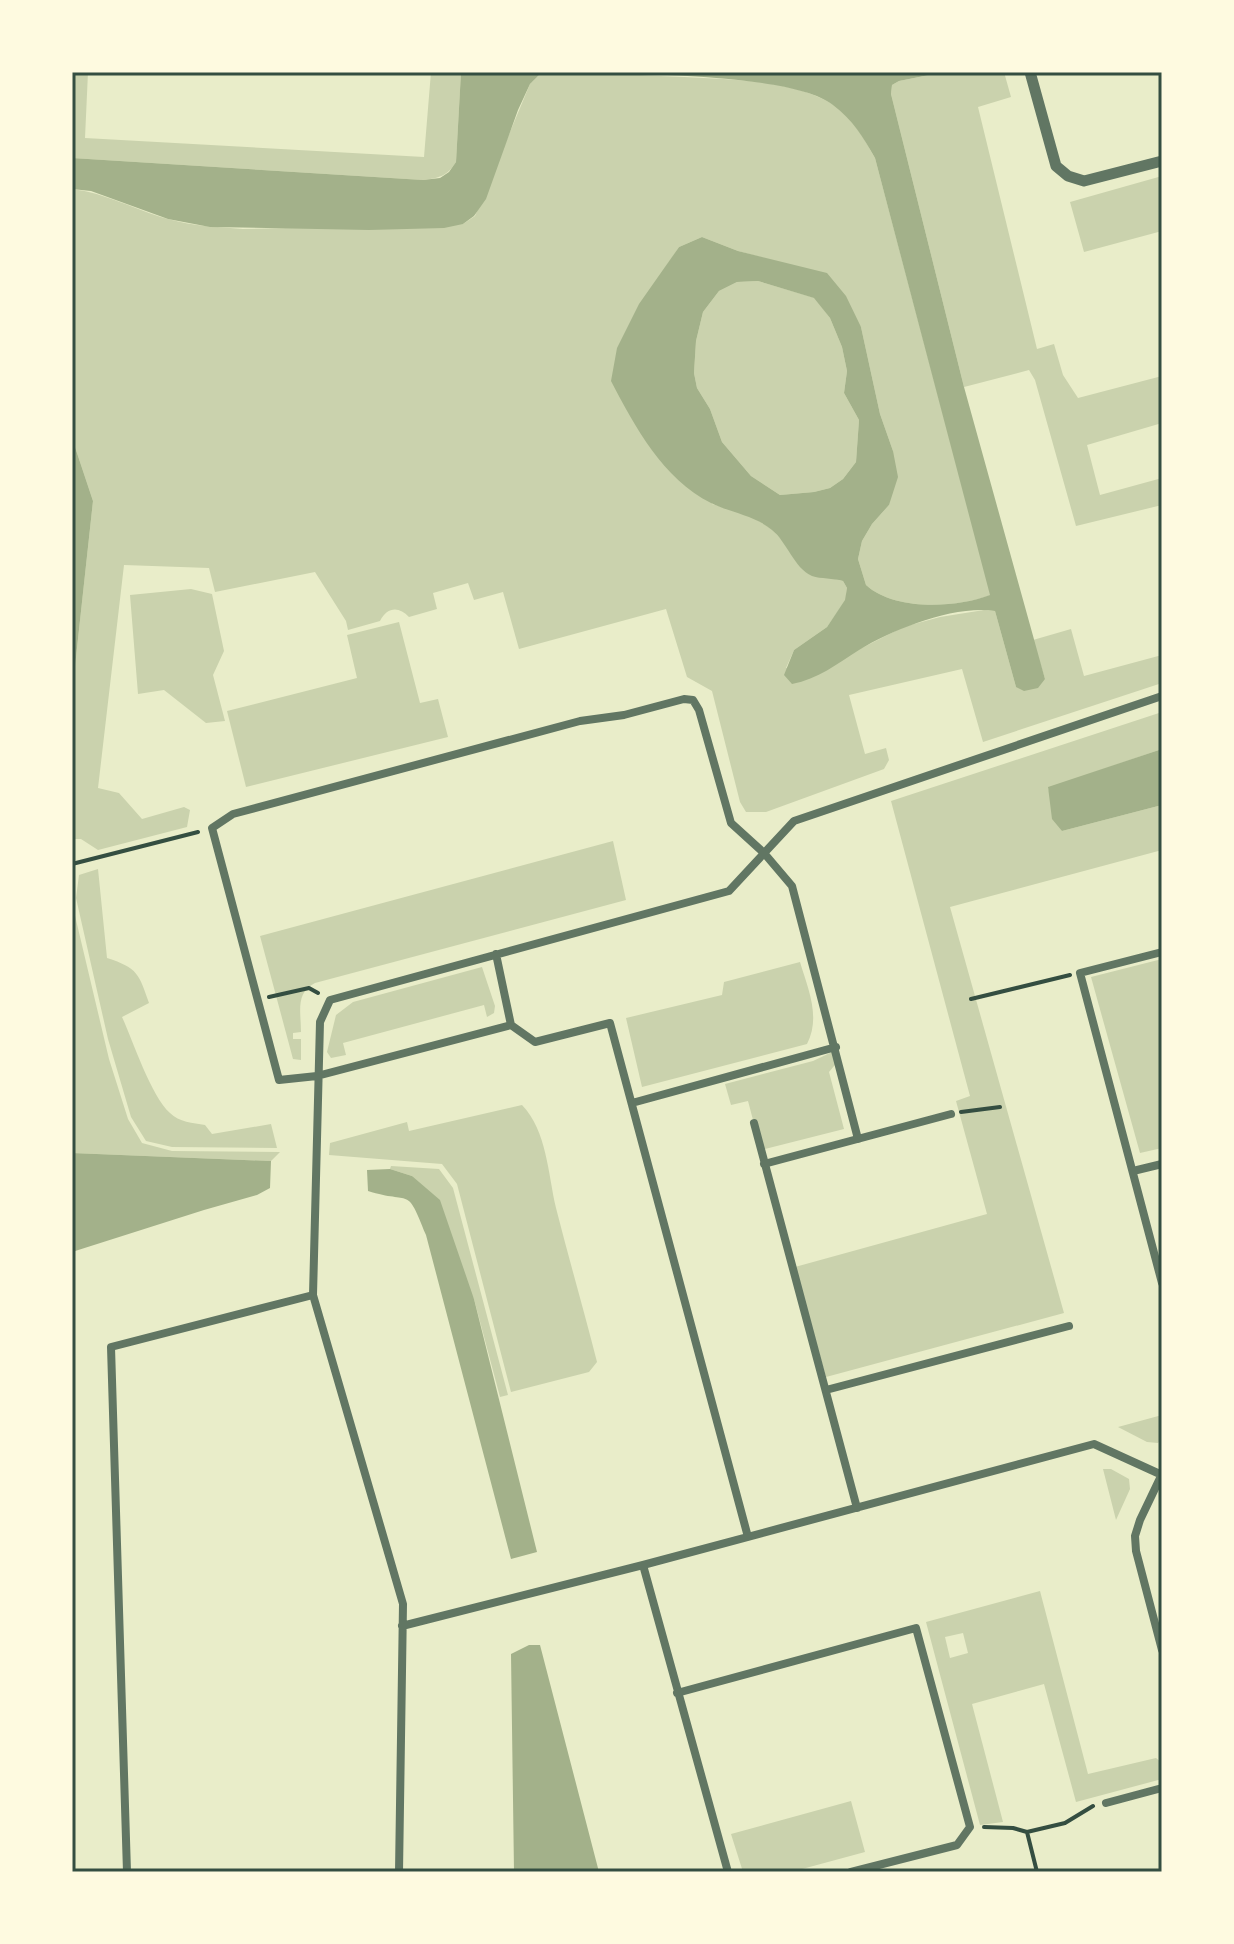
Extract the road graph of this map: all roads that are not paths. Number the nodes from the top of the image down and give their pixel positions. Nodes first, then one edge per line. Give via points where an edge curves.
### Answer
1 (1030, 72) edge
2 (1162, 161) edge
3 (1162, 696) edge
4 (764, 853) junction
5 (1162, 952) edge
6 (496, 954) junction
7 (511, 1025) junction
8 (836, 1047) junction
9 (317, 1076) junction
10 (632, 1103) junction
11 (951, 1114) road end
12 (754, 1123) dead end
13 (858, 1139) junction
14 (764, 1164) junction
15 (1162, 1164) edge
16 (1133, 1171) junction
17 (1162, 1283) edge
18 (313, 1295) junction
19 (1069, 1326) dead end
20 (826, 1390) junction
21 (1162, 1475) edge
22 (857, 1508) junction
23 (748, 1537) junction
24 (643, 1565) junction
25 (402, 1626) junction
26 (1159, 1628) edge
27 (1162, 1650) edge
28 (677, 1693) junction
29 (1162, 1788) edge
30 (1106, 1803) road end
31 (127, 1872) edge
32 (399, 1872) edge
33 (728, 1872) edge
34 (851, 1872) edge

1 - 2 street via 1056,166 1068,176 1084,181
3 - 4 street via 794,821
4 - 6 street via 729,891
4 - 8 street via 792,886
4 - 9 street via 731,823 699,710 693,700 684,699 580,721 233,814 212,828 279,1080
5 - 16 street via 1080,973
6 - 7 street
6 - 9 street via 330,1000 320,1022
7 - 9 street
7 - 10 street via 535,1042 610,1023
8 - 10 street
8 - 13 street
9 - 18 street
10 - 23 street
11 - 13 street
12 - 14 street
13 - 14 street
14 - 20 street
15 - 16 street
16 - 17 street
18 - 25 street via 403,1604
18 - 31 street via 111,1347
19 - 20 street
20 - 22 street
21 - 22 street via 1094,1444
21 - 26 street via 1135,1536
22 - 23 street
23 - 24 street
24 - 25 street
24 - 28 street
25 - 32 street
26 - 27 street
28 - 33 street
28 - 34 street via 916,1628 970,1827 957,1845
29 - 30 street

